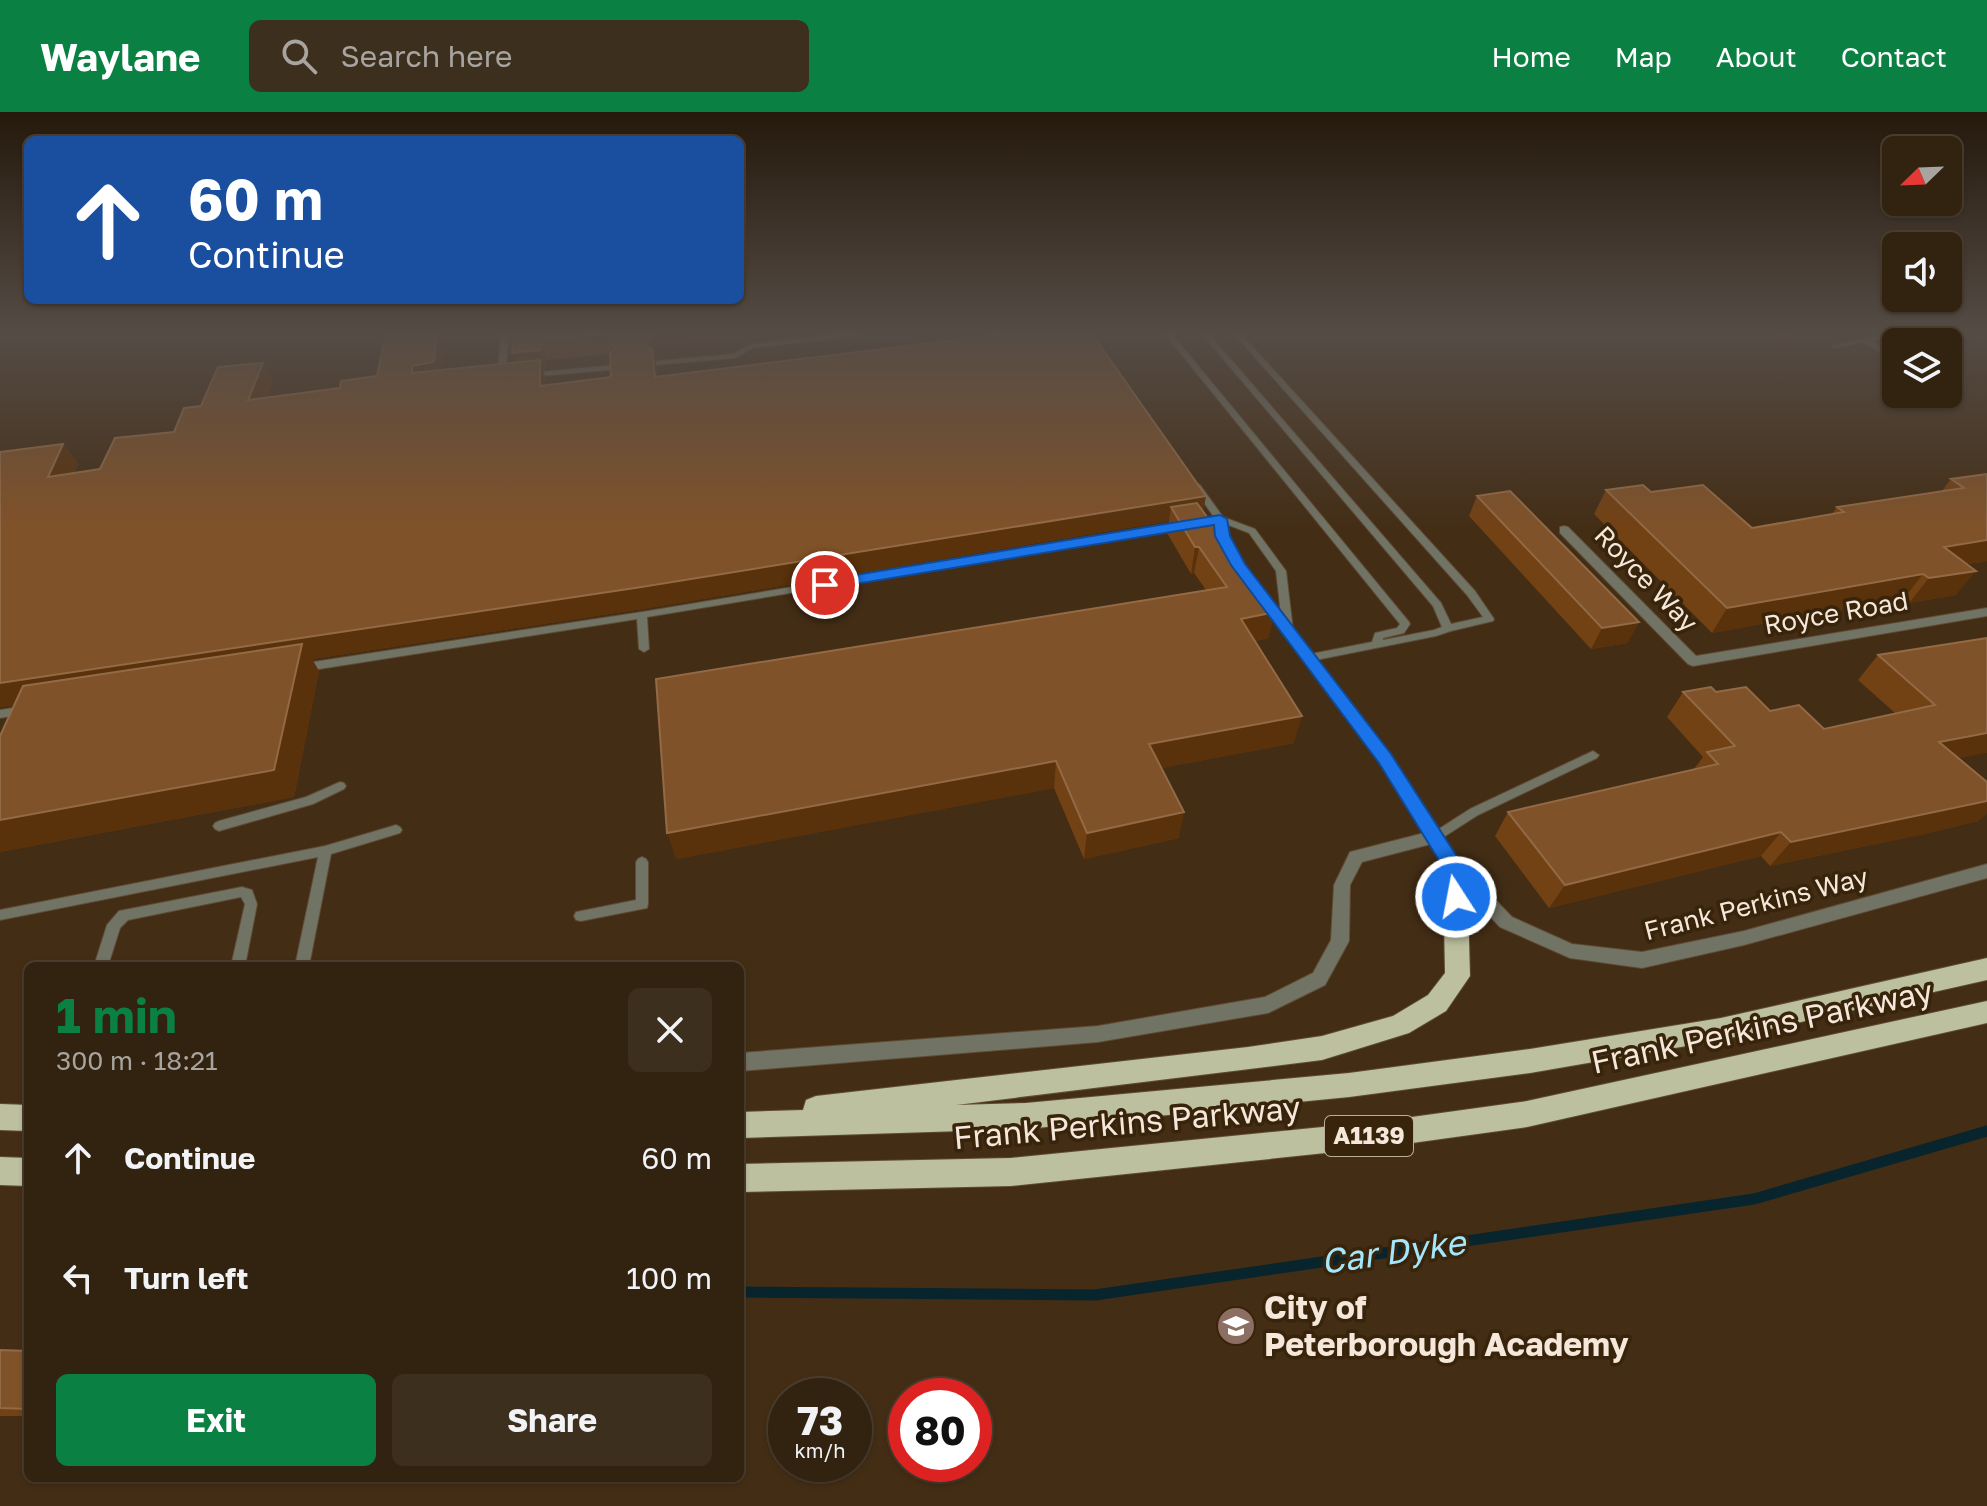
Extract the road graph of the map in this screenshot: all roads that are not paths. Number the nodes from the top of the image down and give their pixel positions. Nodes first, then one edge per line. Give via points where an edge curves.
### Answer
1 (1221, 399) edge
2 (1261, 399) edge
3 (1296, 399) edge
4 (1194, 482) edge
5 (1220, 519) junction
6 (1564, 530) dead end
7 (1246, 576) edge
8 (1263, 598) edge
9 (1987, 612) edge
10 (642, 615) junction
11 (1448, 628) junction
12 (1288, 630) junction
13 (1376, 645) junction
14 (644, 649) dead end
15 (1309, 658) junction
16 (1693, 661) joint
17 (282, 670) edge
18 (31, 709) edge
19 (0, 714) edge
20 (1356, 720) joint
21 (1593, 755) dead end
22 (340, 786) dead end
23 (219, 826) dead end
24 (396, 830) dead end
25 (1435, 837) junction
26 (325, 851) junction
27 (642, 862) dead end
28 (1455, 869) junction
29 (1987, 871) edge
30 (0, 915) edge
31 (581, 916) dead end
32 (102, 962) edge
33 (239, 962) edge
34 (303, 962) edge
35 (1987, 969) edge
36 (1987, 1012) edge
37 (744, 1062) edge
38 (0, 1117) edge
39 (24, 1118) edge
40 (744, 1118) edge
41 (744, 1125) edge
42 (0, 1171) edge
43 (24, 1172) edge
44 (744, 1178) edge

1 - 13 lane via 1405,624 1400,631 1379,635
2 - 11 lane via 1437,605
3 - 11 lane via 1489,619
4 - 5 lane
5 - 7 lane via 1223,536
5 - 10 lane
5 - 12 lane via 1252,531 1281,571
6 - 16 street, Royce Way
8 - 12 lane
9 - 16 street, Royce Road
10 - 14 lane
10 - 17 lane
11 - 13 lane
12 - 15 lane
13 - 15 lane
15 - 20 lane
18 - 19 lane
20 - 25 street, Frank Perkins Way
21 - 25 lane via 1474,812
22 - 23 lane via 309,801
24 - 26 lane
25 - 28 street, Frank Perkins Way
25 - 37 street via 1356,857 1342,885 1340,941 1319,979 1268,1005 1098,1034
26 - 30 lane
26 - 34 lane
27 - 31 lane via 642,904
28 - 29 street, Frank Perkins Way via 1506,922 1570,951 1642,960 1744,938
28 - 40 highway via 1458,976 1437,1003 1400,1025 1322,1048 1248,1059
32 - 33 lane via 114,925 124,915 242,892 251,904
35 - 41 highway, Frank Perkins Parkway / A1139 via 1721,1029 1349,1085 1026,1116
36 - 44 highway, Frank Perkins Parkway / A1139 via 1527,1114 1383,1134 1011,1172
38 - 39 highway
42 - 43 highway

